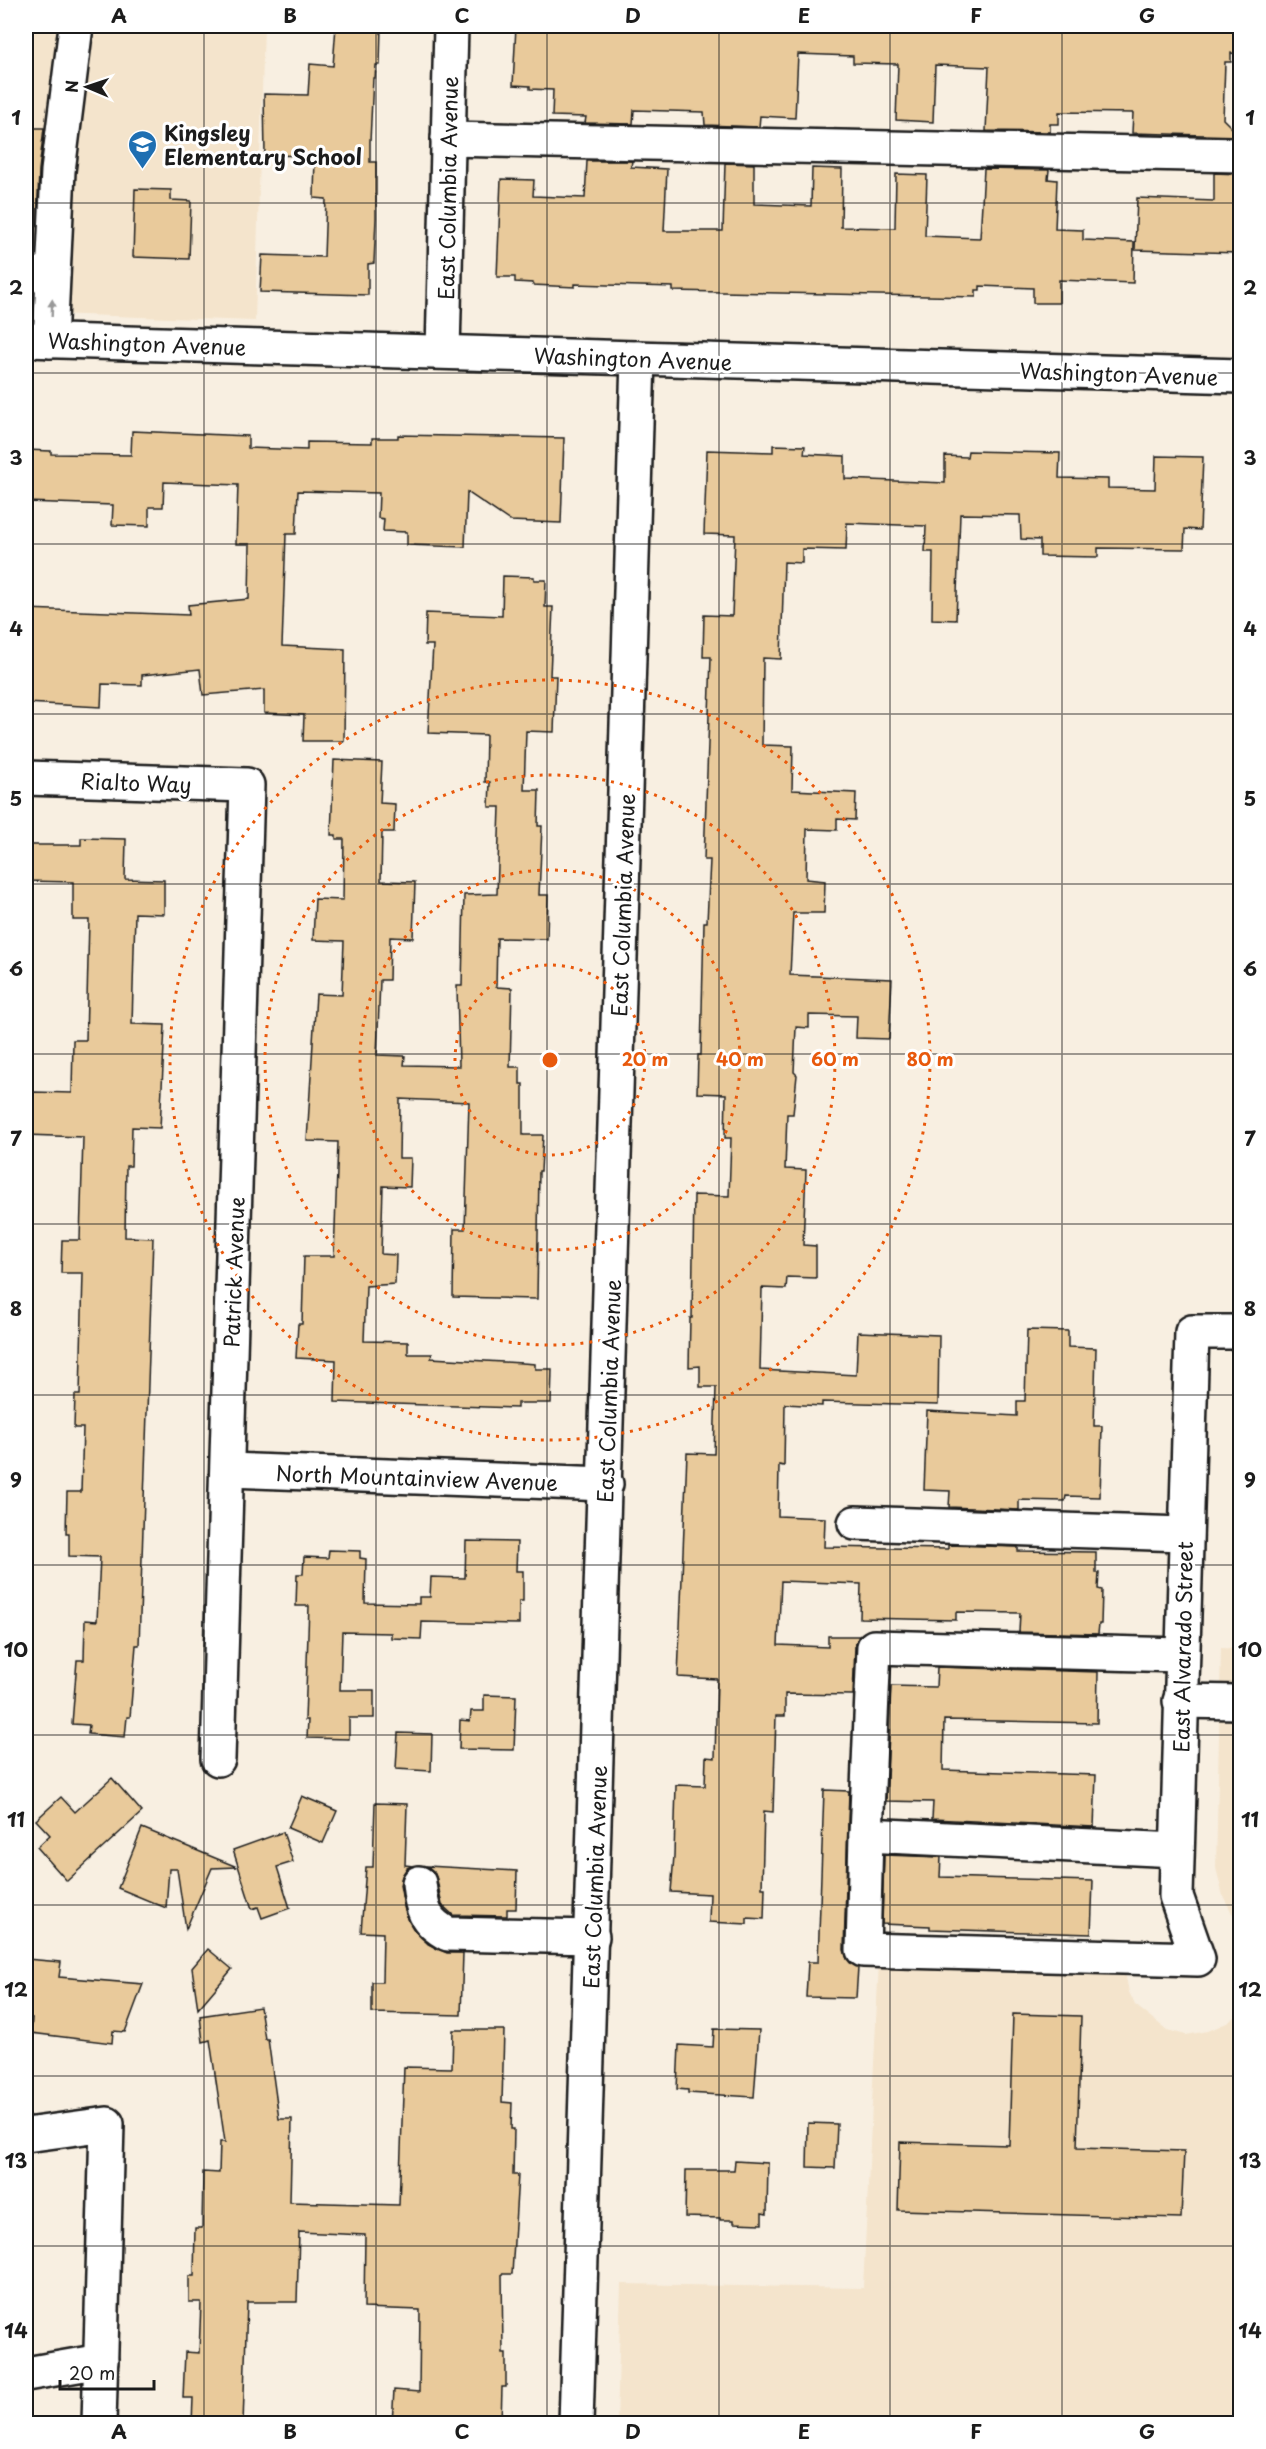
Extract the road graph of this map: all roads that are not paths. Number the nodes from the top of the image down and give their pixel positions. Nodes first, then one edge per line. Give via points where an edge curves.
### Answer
1 (76, 26) edge
2 (452, 26) edge
3 (448, 139) junction
4 (1240, 155) edge
5 (39, 274) edge
6 (38, 340) edge
7 (443, 351) junction
8 (638, 358) junction
9 (1240, 376) edge
10 (26, 778) edge
11 (247, 785) joint
12 (1240, 1332) edge
13 (228, 1470) junction
14 (606, 1484) junction
15 (855, 1523) dead end
16 (1185, 1534) junction
17 (1181, 1655) junction
18 (1180, 1701) junction
19 (1240, 1702) edge
20 (218, 1759) dead end
21 (866, 1835) junction
22 (1177, 1850) junction
23 (419, 1883) dead end
24 (592, 1937) junction
25 (26, 2135) edge
26 (101, 2361) junction
27 (26, 2373) edge
28 (99, 2424) edge
29 (576, 2424) edge

1 - 5 street via 58,171
2 - 3 street, East Columbia Avenue
3 - 4 street
3 - 7 street, East Columbia Avenue
6 -> 5 street
6 - 7 street, Washington Avenue
7 - 8 street, Washington Avenue
8 - 9 street, Washington Avenue
8 - 14 street, East Columbia Avenue
10 - 11 street, Rialto Way
11 - 13 street, Patrick Avenue
12 - 16 street, East Alvarado Street via 1192,1332
13 - 14 street, North Mountainview Avenue
13 - 20 street, Patrick Avenue
14 - 24 street, East Columbia Avenue
15 - 16 street
16 - 17 street, East Alvarado Street
17 - 18 street, East Alvarado Street
17 - 21 street via 874,1647
18 - 19 street
18 - 22 street, East Alvarado Street
21 - 22 street
21 - 22 street, East Alvarado Street via 863,1950 1198,1959 1176,1896
23 - 24 street via 423,1911 436,1928 448,1934
24 - 29 street, East Columbia Avenue
25 - 26 street via 107,2124
26 - 27 street
26 - 28 street

